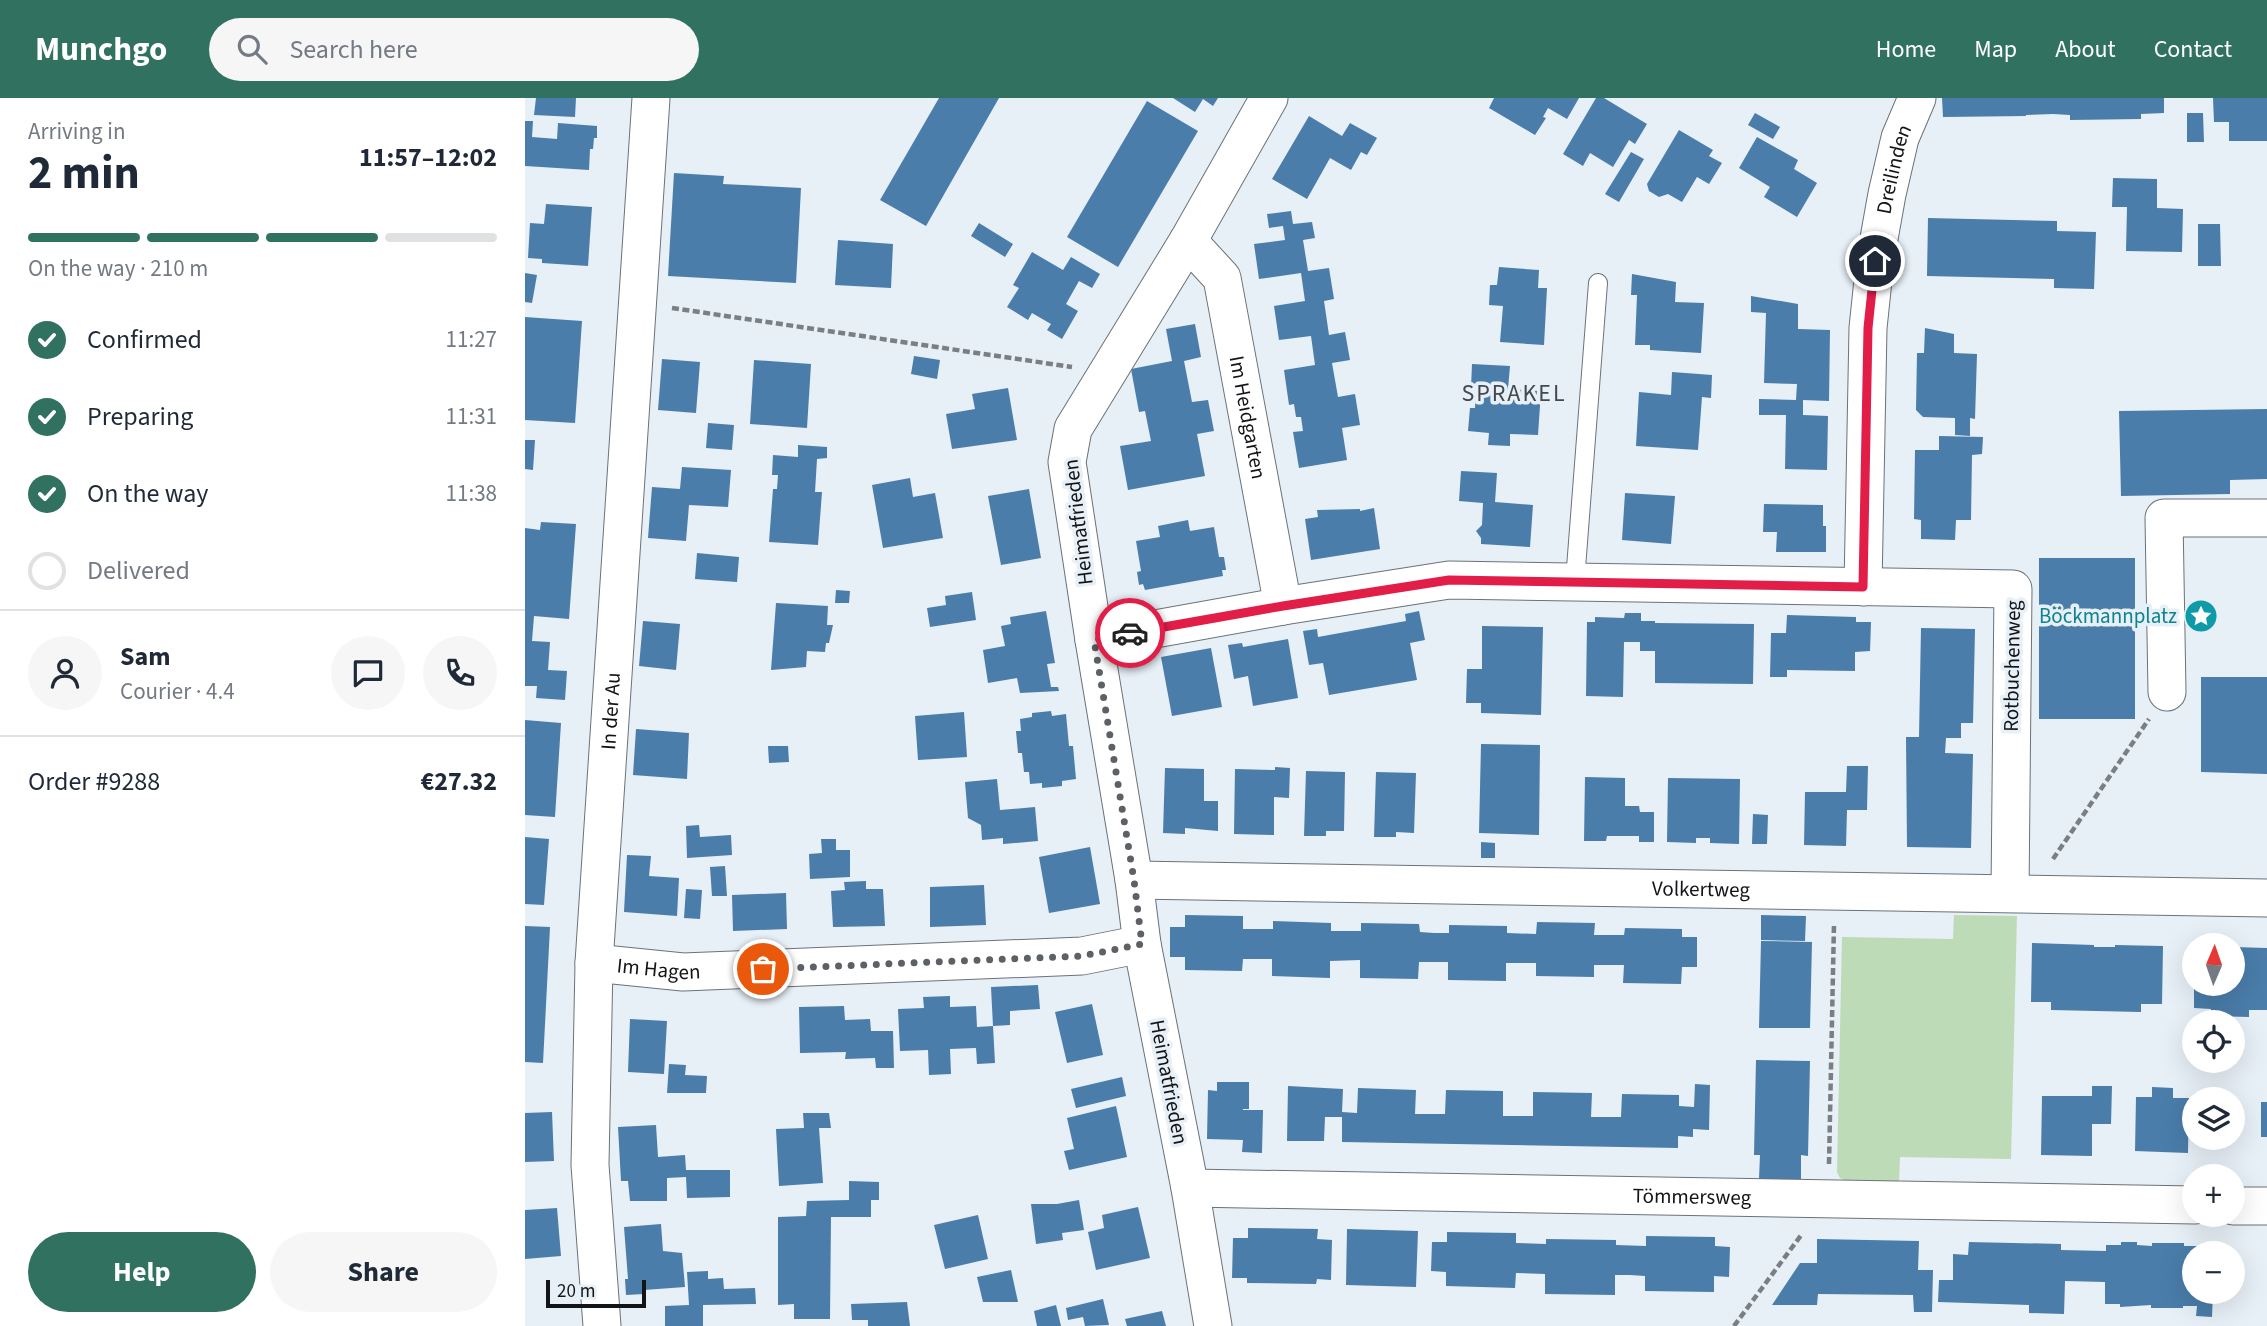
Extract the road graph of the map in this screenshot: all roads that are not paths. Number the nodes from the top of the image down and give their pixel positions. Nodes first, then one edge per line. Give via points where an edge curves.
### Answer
1 (652, 98) edge
2 (1269, 98) edge
3 (1917, 98) edge
4 (1188, 241) junction
5 (1598, 283) dead end
6 (2267, 518) edge
7 (1574, 581) junction
8 (1863, 587) junction
9 (1283, 606) junction
10 (1094, 640) junction
11 (2167, 692) road end
12 (1134, 880) junction
13 (2020, 893) junction
14 (2267, 898) edge
15 (1142, 944) junction
16 (594, 963) junction
17 (1189, 1188) junction
18 (2182, 1205) edge
19 (2245, 1206) edge
20 (2267, 1206) edge
21 (602, 1326) edge
22 (1213, 1326) edge

1 - 16 street, In der Au
2 - 4 street, Heimatfrieden
3 - 8 street, Dreilinden via 1900,138 1875,261 1868,328
4 - 9 street, Im Heidgarten via 1222,278
4 - 10 street, Heimatfrieden via 1073,429 1067,462
5 - 7 lane
6 - 11 street via 2164,518
7 - 8 street, Rotbuchenweg
7 - 9 street, Rotbuchenweg via 1449,580
8 - 13 street, Rotbuchenweg via 2013,589
9 - 10 street, Rotbuchenweg
10 - 12 street, Heimatfrieden
12 - 13 street, Volkertweg
12 - 15 street, Heimatfrieden
13 - 14 street, Volkertweg
15 - 16 street, Im Hagen via 1082,956 683,972
15 - 17 street, Heimatfrieden
16 - 21 street, In der Au via 590,1165
17 - 18 street, Tömmersweg
17 - 22 street, Heimatfrieden
19 - 20 street

